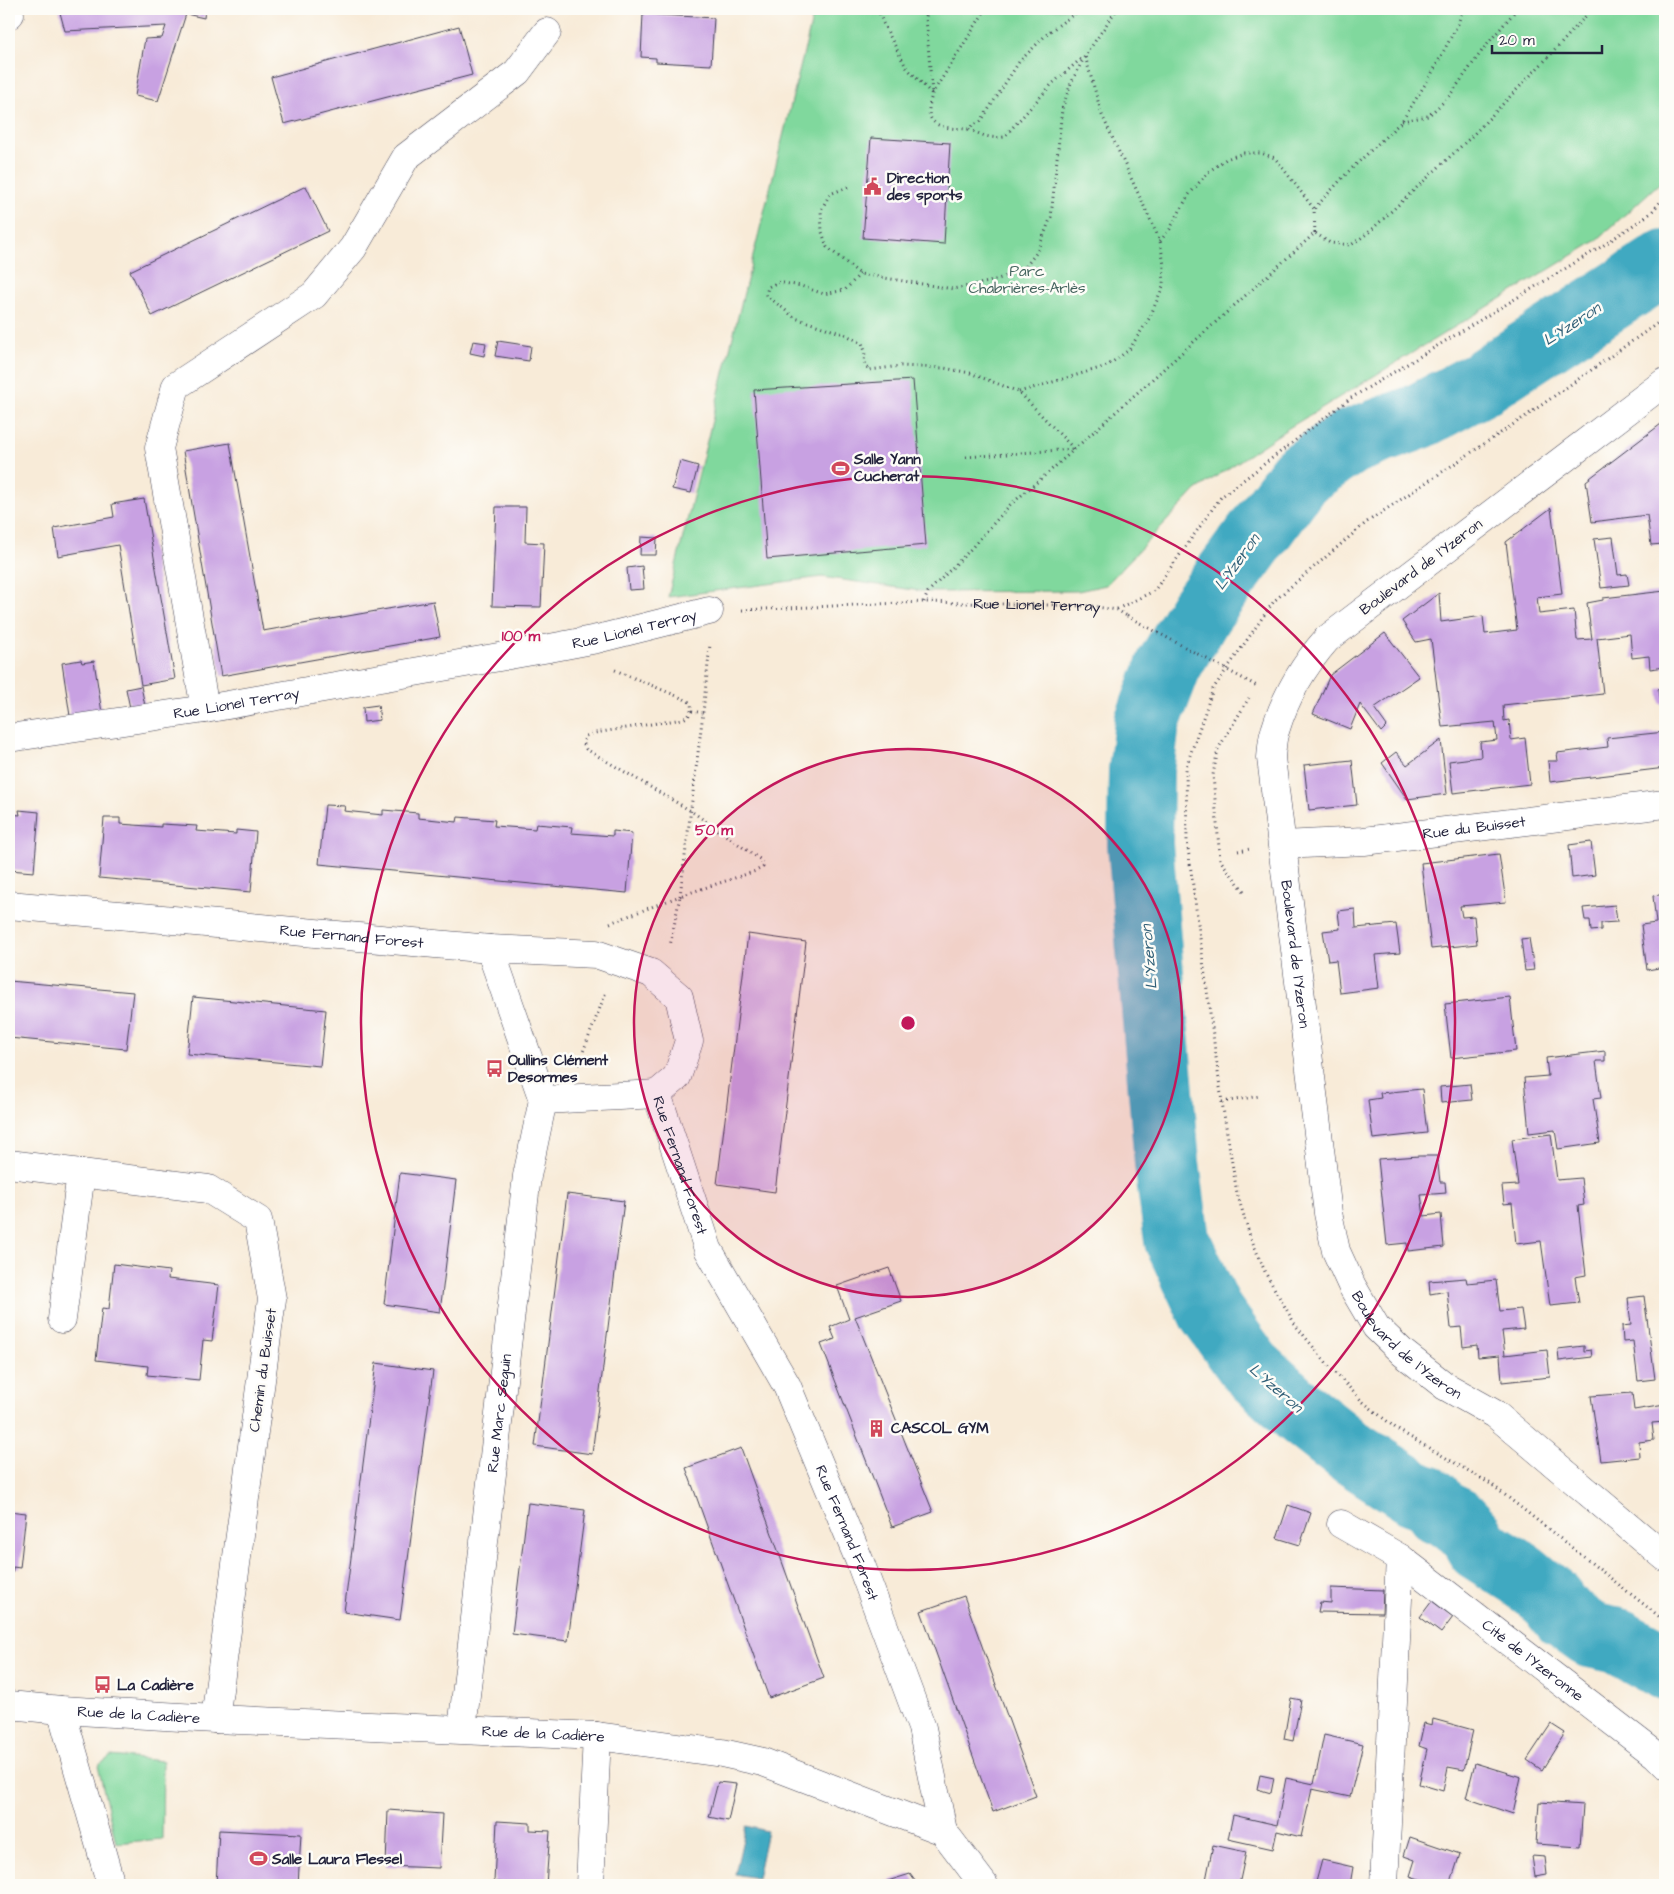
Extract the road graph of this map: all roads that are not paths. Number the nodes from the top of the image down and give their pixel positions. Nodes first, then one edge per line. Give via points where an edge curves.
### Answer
1 (547, 32) dead end
2 (1665, 382) edge
3 (710, 624) road end
4 (205, 709) junction
5 (9, 738) edge
6 (1665, 804) edge
7 (1283, 846) junction
8 (9, 905) edge
9 (490, 949) junction
10 (657, 1094) junction
11 (543, 1100) junction
12 (9, 1164) edge
13 (80, 1173) junction
14 (62, 1319) dead end
15 (1342, 1524) dead end
16 (1665, 1557) edge
17 (1400, 1558) junction
18 (9, 1705) edge
19 (61, 1710) junction
20 (215, 1719) junction
21 (462, 1729) junction
22 (597, 1736) junction
23 (1665, 1764) edge
24 (943, 1831) junction
25 (111, 1885) edge
26 (590, 1885) edge
27 (984, 1885) edge
28 (1384, 1885) edge

1 - 4 street via 517,72 406,157 353,248 314,295 176,386 159,448
2 - 7 street, Boulevard de l'Yzeron via 1327,639 1311,657 1274,732 1271,758
3 - 4 street, Rue Lionel Terray via 597,639
4 - 5 street, Rue Lionel Terray
6 - 7 street, Rue du Buisset via 1364,841
7 - 16 street, Boulevard de l'Yzeron via 1328,1213 1336,1251 1352,1286 1376,1327 1403,1353 1445,1386 1495,1414
8 - 9 street, Rue Fernand Forest
9 - 10 street, Rue Fernand Forest via 596,954 651,973 679,997 689,1041 676,1077
9 - 11 street
10 - 11 street
10 - 24 street, Rue Fernand Forest via 708,1249 787,1386 860,1562 922,1728
11 - 21 street, Rue Marc Seguin via 527,1176
12 - 13 street, Chemin du Buisset
13 - 14 street
13 - 20 street, Chemin du Buisset via 208,1189 258,1220 272,1299
15 - 17 street, Cité de l'Yzeronne
17 - 23 street, Cité de l'Yzeronne
17 - 28 street
18 - 19 street, Rue de la Cadière
19 - 20 street, Rue de la Cadière
19 - 25 street
20 - 21 street, Rue de la Cadière
21 - 22 street, Rue de la Cadière
22 - 24 street, Rue de la Cadière via 722,1753 763,1762
22 - 26 street
24 - 27 street

